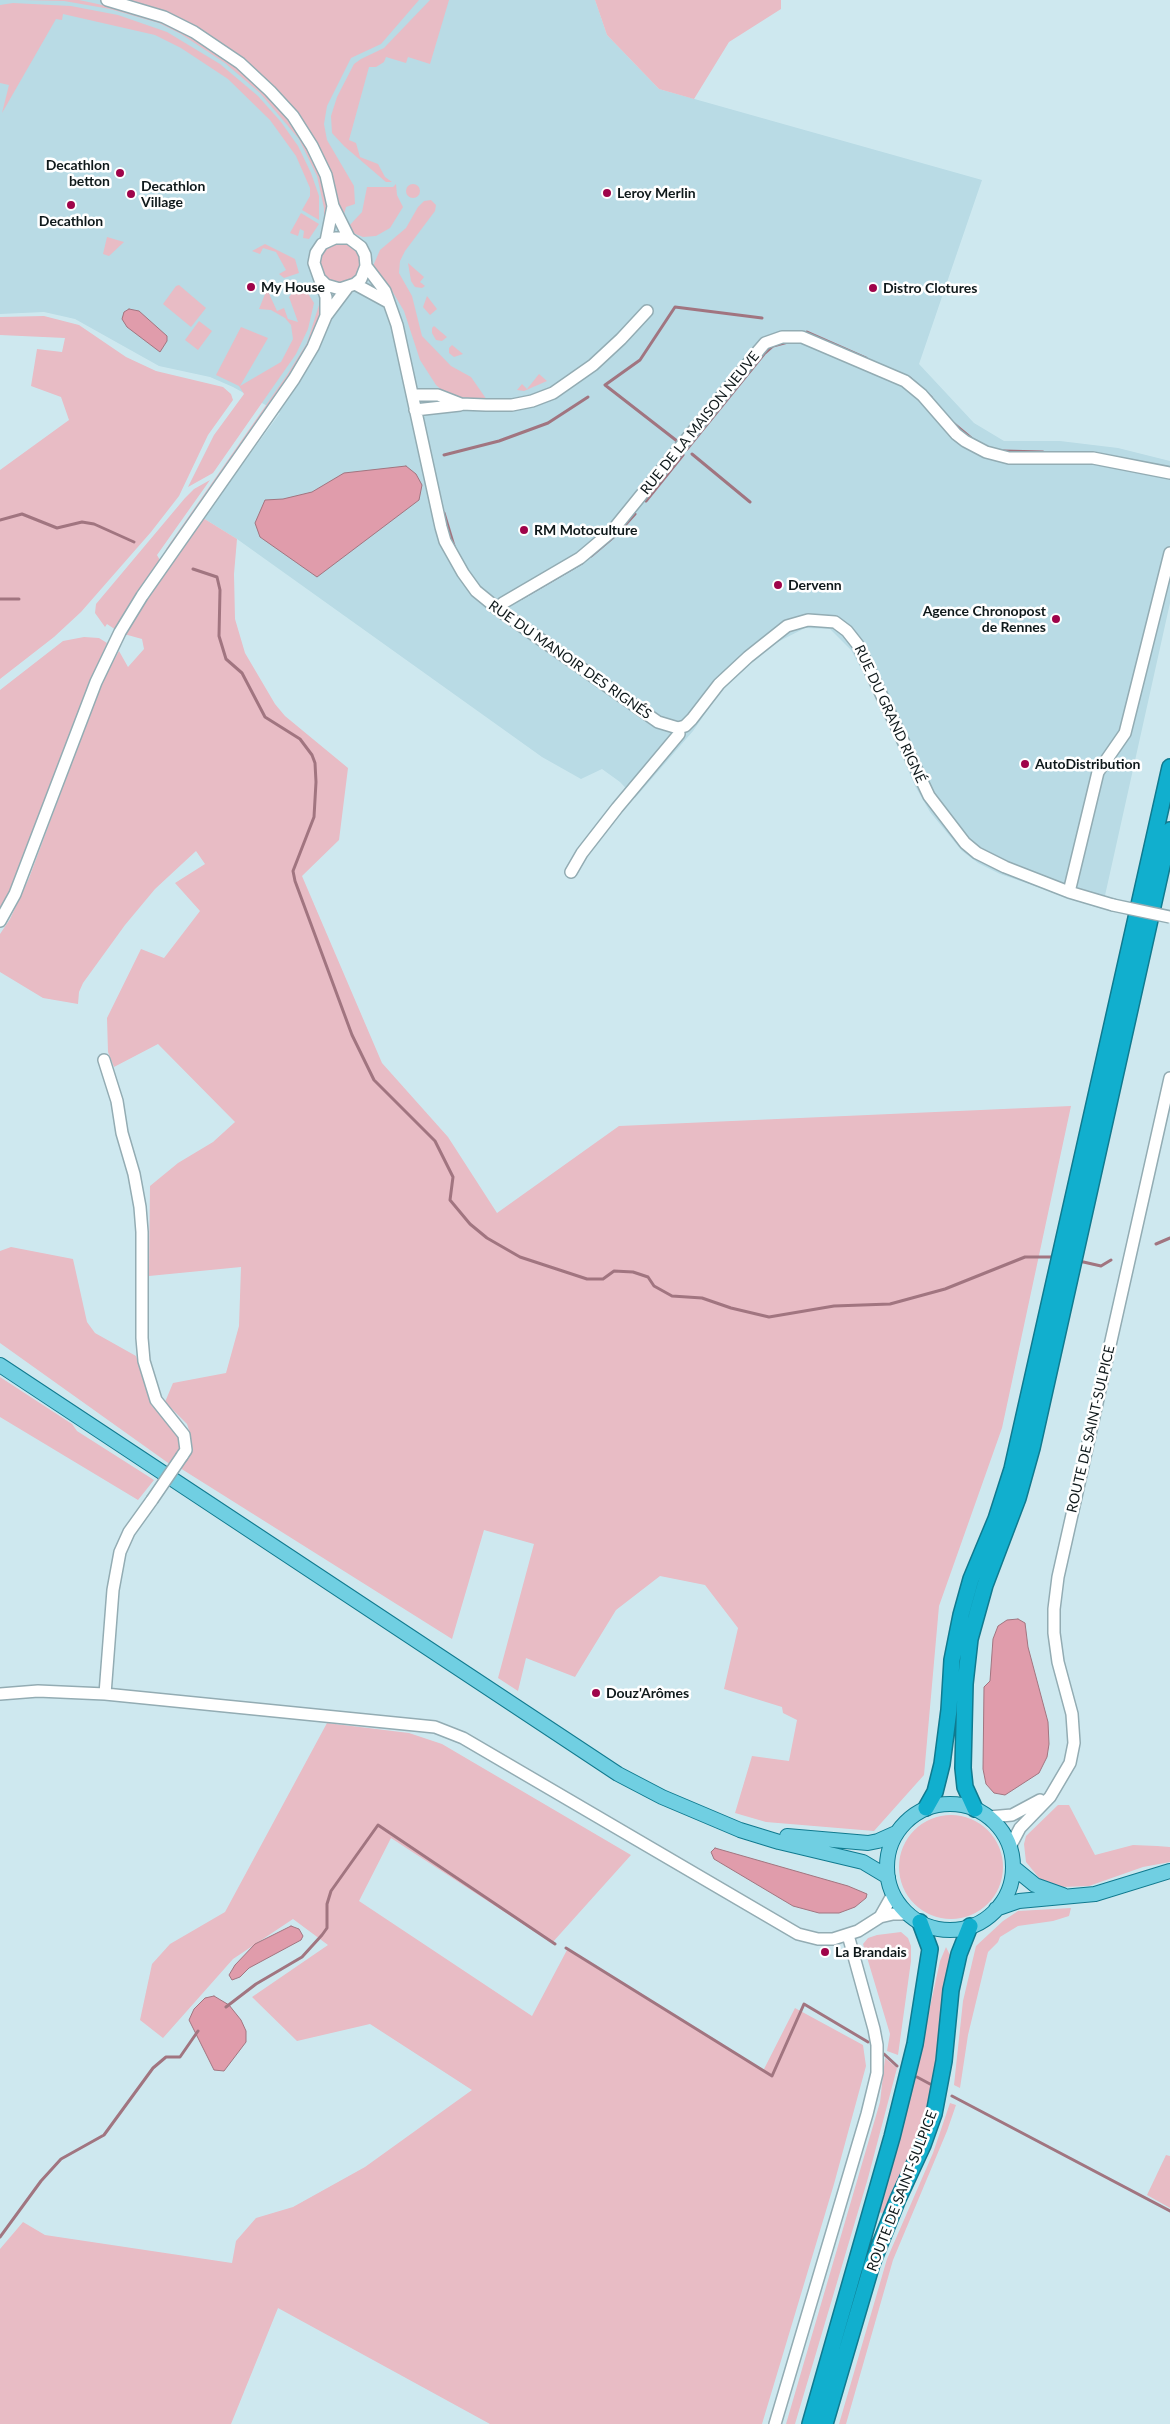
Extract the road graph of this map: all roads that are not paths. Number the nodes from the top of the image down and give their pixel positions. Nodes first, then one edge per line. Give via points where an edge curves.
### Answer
1 (107, 0) edge
2 (334, 206) junction
3 (348, 238) junction
4 (326, 241) junction
5 (366, 266) junction
6 (321, 280) junction
7 (351, 286) junction
8 (388, 302) junction
9 (646, 310) dead end
10 (326, 316) junction
11 (413, 395) junction
12 (461, 404) junction
13 (415, 410) junction
14 (1170, 473) edge
15 (1170, 553) edge
16 (497, 609) junction
17 (678, 728) junction
18 (1170, 767) edge
19 (1170, 830) edge
20 (571, 872) dead end
21 (1069, 892) junction
22 (1170, 917) edge
23 (0, 921) edge
24 (104, 1060) dead end
25 (1170, 1078) edge
26 (1067, 1260) junction
27 (0, 1360) edge
28 (0, 1365) edge
29 (12, 1373) junction
30 (0, 1694) edge
31 (105, 1694) junction
32 (1062, 1781) junction
33 (926, 1808) junction
34 (975, 1809) junction
35 (989, 1817) junction
36 (717, 1820) junction
37 (896, 1833) junction
38 (1010, 1847) junction
39 (1013, 1867) junction
40 (1170, 1871) edge
41 (888, 1877) junction
42 (893, 1894) junction
43 (1071, 1896) junction
44 (996, 1910) junction
45 (880, 1917) junction
46 (914, 1918) junction
47 (970, 1926) junction
48 (848, 1935) junction
49 (775, 2424) edge
50 (810, 2424) edge
51 (825, 2424) edge

1 - 2 street via 178,24 226,53 255,77 304,132 326,175
2 - 3 street
2 - 4 street
3 - 4 street
3 - 5 street via 361,248
4 - 6 street via 316,253 314,263
5 - 7 street via 364,273
5 - 8 street, RUE DU MANOIR DES RIGNÉS via 385,291
6 - 7 street via 333,288
6 - 10 street via 326,297
7 - 8 street
7 - 10 street
8 - 11 street, RUE DU MANOIR DES RIGNÉS via 397,325
9 - 12 street via 604,356 553,393 512,405
10 - 23 street via 313,348 294,379 120,632 96,682 13,899
11 - 12 street via 438,395
11 - 13 street, RUE DU MANOIR DES RIGNÉS
12 - 13 street
13 - 16 street, RUE DU MANOIR DES RIGNÉS via 445,541 476,591
14 - 16 street, RUE DE LA MAISON NEUVE via 1093,458 1009,458 986,452 956,434 922,395 905,382 802,337 782,337 765,343 612,531 580,558
15 - 21 street via 1125,733 1098,772
16 - 17 street, RUE DU MANOIR DES RIGNÉS via 658,722
17 - 20 street, RUE DU GRAND RIGNÉ via 679,734 617,808
17 - 21 street, RUE DU GRAND RIGNÉ via 692,719 724,680 787,626 808,620 835,622 858,645 921,781 951,826 977,853 992,862
18 - 26 highway
19 - 26 highway
21 - 22 street, RUE DU GRAND RIGNÉ, bridge
24 - 31 street, bridge via 117,1100 140,1207 144,1361 156,1400 184,1435 186,1450 120,1552 113,1590
25 - 32 street, ROUTE DE SAINT-SULPICE via 1058,1578 1054,1633 1072,1714 1074,1743
26 - 33 highway via 1012,1469 961,1615 952,1660 942,1764 935,1792
26 - 34 highway via 1026,1473 985,1585 970,1639 965,1684 963,1768
27 - 29 main road
28 - 29 main road
29 - 36 main road via 576,1748 662,1797
30 - 31 street via 38,1691
31 - 48 street via 408,1723 449,1731 791,1930 818,1939
32 - 35 street, ROUTE DE SAINT-SULPICE via 1047,1796 1026,1809 1012,1815
32 - 38 street, ROUTE DE SAINT-SULPICE via 1020,1828
33 - 34 main road via 951,1804
33 - 37 main road via 909,1818
34 - 35 main road
35 - 38 main road via 1002,1831
36 - 37 main road via 780,1835 858,1843 878,1841
36 - 41 main road via 758,1836 863,1862
37 - 41 main road via 888,1854
38 - 39 main road
39 - 43 main road via 1035,1885
39 - 44 main road via 1009,1890
40 - 43 main road via 1102,1892
41 - 42 main road
42 - 45 street
42 - 46 main road
43 - 44 main road via 1019,1901
44 - 47 main road
45 - 46 street via 893,1914
45 - 48 street
46 - 47 main road via 945,1930
46 - 50 highway via 930,1949 915,2044 892,2137
47 - 51 highway, ROUTE DE SAINT-SULPICE via 959,1954 951,1990 944,2061 934,2114 872,2264
48 - 49 street via 878,2045 875,2087

